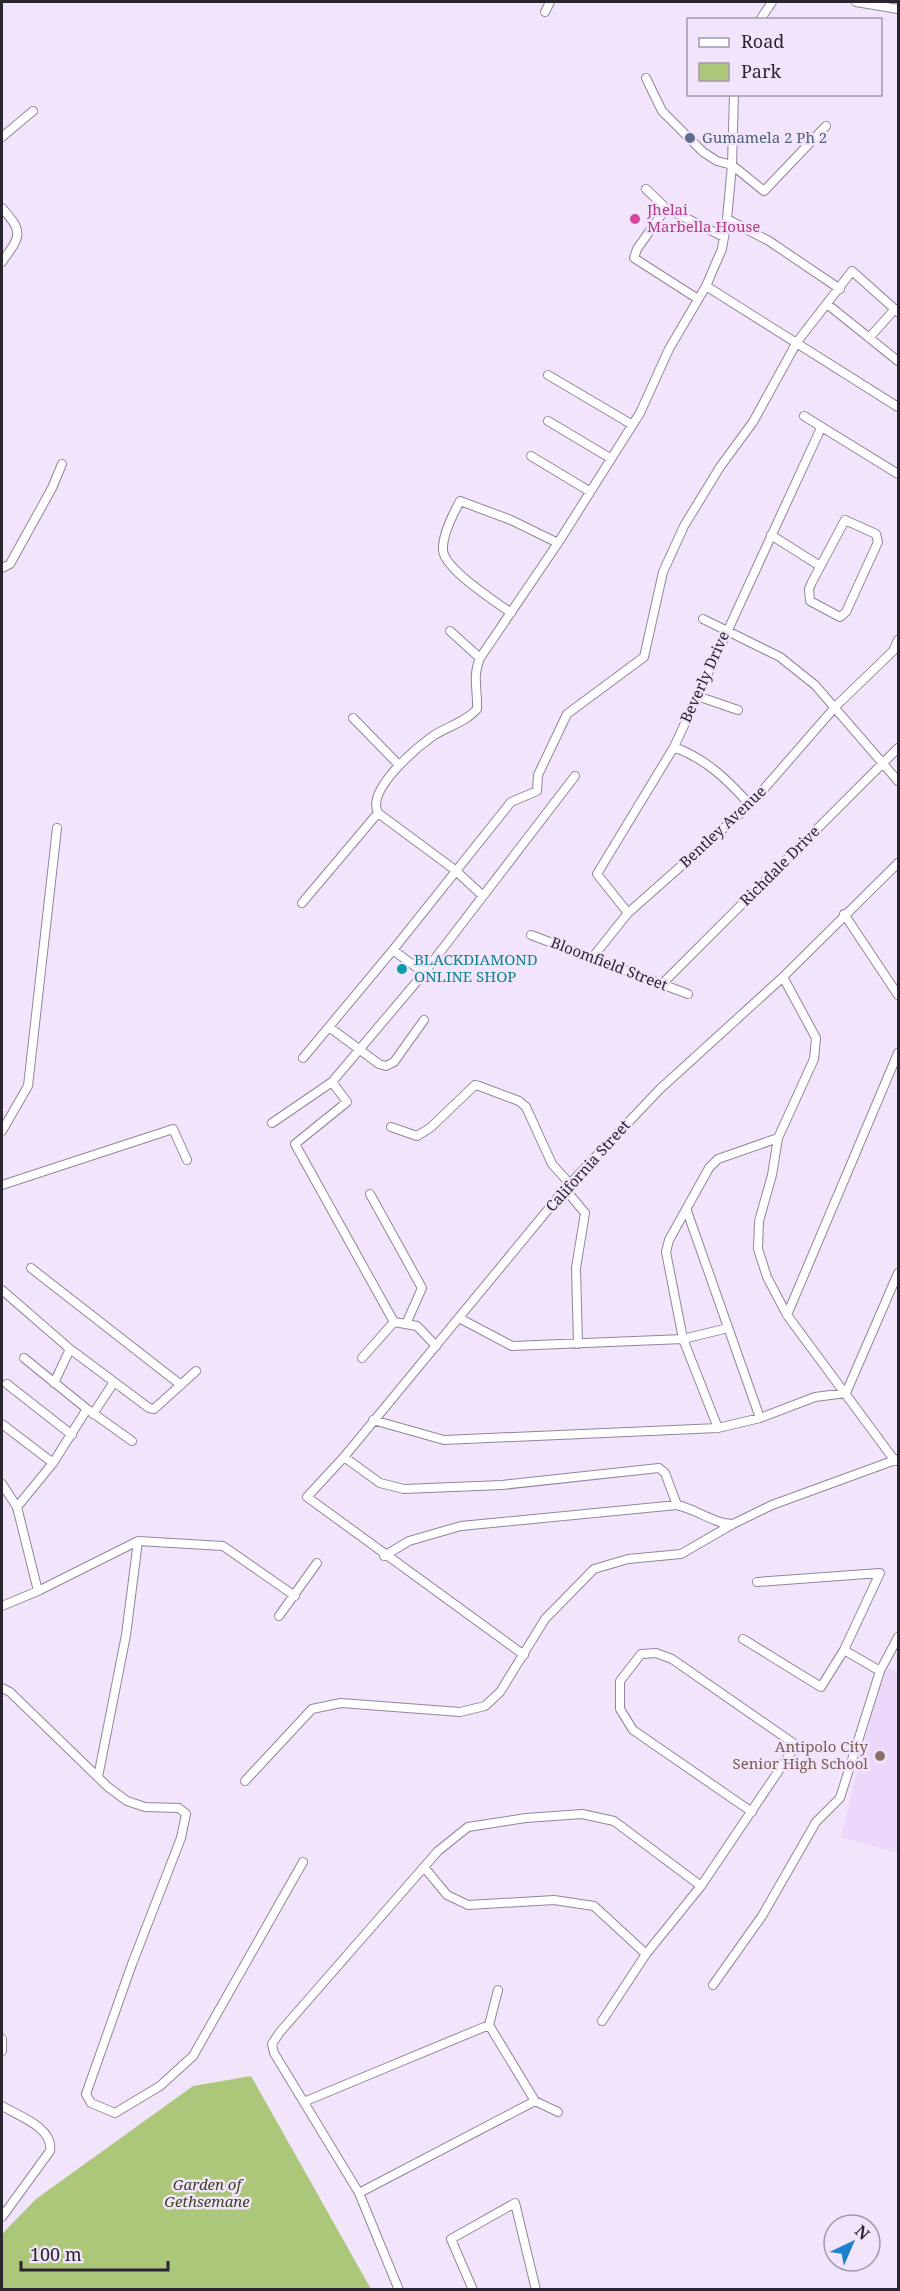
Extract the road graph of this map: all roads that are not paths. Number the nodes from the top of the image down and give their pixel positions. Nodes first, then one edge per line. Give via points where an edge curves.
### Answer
1 (550, 2) edge
2 (772, 2) edge
3 (856, 2) edge
4 (898, 9) edge
5 (544, 12) dead end
6 (761, 18) edge
7 (646, 78) dead end
8 (734, 96) edge
9 (33, 111) dead end
10 (826, 126) dead end
11 (2, 137) edge
12 (732, 165) junction
13 (646, 189) dead end
14 (2, 208) edge
15 (666, 208) junction
16 (727, 219) junction
17 (724, 237) junction
18 (2, 262) edge
19 (706, 286) junction
20 (840, 289) junction
21 (698, 299) junction
22 (827, 304) junction
23 (897, 310) edge
24 (869, 338) junction
25 (797, 342) junction
26 (898, 361) edge
27 (548, 375) dead end
28 (898, 407) edge
29 (804, 416) dead end
30 (548, 421) dead end
31 (631, 424) junction
32 (821, 428) junction
33 (531, 456) dead end
34 (610, 458) junction
35 (62, 464) dead end
36 (898, 474) edge
37 (589, 491) junction
38 (771, 535) junction
39 (558, 543) junction
40 (820, 566) junction
41 (2, 568) edge
42 (511, 613) junction
43 (704, 619) dead end
44 (726, 630) junction
45 (450, 631) dead end
46 (898, 640) edge
47 (480, 658) junction
48 (698, 696) junction
49 (836, 706) junction
50 (738, 710) dead end
51 (353, 718) dead end
52 (674, 747) junction
53 (898, 748) edge
54 (883, 764) junction
55 (399, 765) junction
56 (575, 776) dead end
57 (898, 781) edge
58 (750, 805) junction
59 (378, 813) junction
60 (57, 828) dead end
61 (898, 862) edge
62 (455, 870) junction
63 (483, 896) junction
64 (302, 903) dead end
65 (628, 913) junction
66 (844, 914) junction
67 (531, 935) dead end
68 (393, 950) junction
69 (592, 958) junction
70 (424, 973) junction
71 (783, 977) junction
72 (662, 984) junction
73 (688, 994) dead end
74 (898, 995) edge
75 (424, 1020) dead end
76 (329, 1027) junction
77 (360, 1050) junction
78 (898, 1053) edge
79 (303, 1058) dead end
80 (332, 1082) junction
81 (272, 1123) dead end
82 (391, 1127) dead end
83 (2, 1131) edge
84 (778, 1137) junction
85 (187, 1160) dead end
86 (2, 1185) edge
87 (568, 1187) junction
88 (370, 1194) dead end
89 (687, 1211) junction
90 (31, 1268) dead end
91 (898, 1274) edge
92 (2, 1290) edge
93 (787, 1315) junction
94 (459, 1318) junction
95 (394, 1322) junction
96 (406, 1324) junction
97 (728, 1328) junction
98 (683, 1339) junction
99 (578, 1344) junction
100 (436, 1346) junction
101 (70, 1349) junction
102 (24, 1358) dead end
103 (362, 1358) dead end
104 (196, 1371) dead end
105 (114, 1382) junction
106 (54, 1383) junction
107 (7, 1384) dead end
108 (181, 1385) junction
109 (846, 1393) junction
110 (90, 1411) junction
111 (760, 1418) junction
112 (373, 1420) junction
113 (2, 1424) edge
114 (718, 1428) junction
115 (72, 1435) junction
116 (132, 1441) dead end
117 (344, 1457) junction
118 (897, 1460) edge
119 (53, 1463) junction
120 (2, 1484) edge
121 (677, 1505) junction
122 (17, 1507) junction
123 (733, 1524) junction
124 (138, 1541) junction
125 (384, 1556) junction
126 (316, 1563) dead end
127 (757, 1582) dead end
128 (38, 1591) junction
129 (295, 1596) junction
130 (2, 1606) edge
131 (279, 1616) dead end
132 (898, 1637) edge
133 (743, 1639) dead end
134 (896, 1648) edge
135 (844, 1650) junction
136 (524, 1655) junction
137 (880, 1671) junction
138 (2, 1688) edge
139 (98, 1777) junction
140 (245, 1781) dead end
141 (752, 1812) junction
142 (303, 1862) dead end
143 (424, 1867) junction
144 (701, 1886) junction
145 (646, 1954) junction
146 (713, 1985) dead end
147 (498, 1990) dead end
148 (602, 2021) dead end
149 (489, 2025) junction
150 (2, 2039) edge
151 (2, 2051) edge
152 (306, 2101) junction
153 (535, 2101) junction
154 (2, 2106) edge
155 (558, 2112) dead end
156 (359, 2193) junction
157 (2, 2217) edge
158 (399, 2289) edge
159 (473, 2289) edge
160 (536, 2289) edge

1 - 5 street
2 - 6 street
3 - 4 street
7 - 12 street via 662,111 703,152
8 - 12 street
9 - 11 street
10 - 12 street via 764,191
12 - 16 street
13 - 15 street
14 - 18 street via 18,226 18,234
15 - 17 street
15 - 21 street via 634,258
16 - 17 street
16 - 20 street via 769,241
17 - 19 street
19 - 21 street
19 - 25 street
20 - 22 street
20 - 23 street via 852,271
21 - 31 street
22 - 24 street
22 - 25 street
23 - 24 street
24 - 26 street
25 - 28 street
25 - 62 street via 753,422 684,526 663,572 644,657 567,714 538,775 537,791 511,802
27 - 31 street
29 - 32 street
30 - 34 street
31 - 34 street
32 - 36 street
32 - 38 street, Beverly Drive
33 - 37 street
34 - 37 street
35 - 41 street via 10,564
37 - 39 street
38 - 40 street
38 - 44 street, Beverly Drive
39 - 42 street
39 - 42 street via 460,501 442,551 450,566
40 - 40 street via 845,520 876,534 865,574 843,616 810,601 809,589
42 - 47 street
43 - 44 street
44 - 48 street, Beverly Drive
44 - 49 street via 780,657
45 - 47 street
46 - 49 street, Bentley Avenue via 893,651
47 - 55 street via 475,669 477,709 435,735
48 - 50 street
48 - 52 street, Beverly Drive
49 - 54 street
49 - 58 street, Bentley Avenue
51 - 55 street
52 - 58 street via 717,770
52 - 65 street, Beverly Drive via 597,874
53 - 54 street, Richdale Drive
54 - 57 street
54 - 72 street, Richdale Drive
55 - 59 street via 377,798
56 - 63 street
58 - 65 street, Bentley Avenue
59 - 62 street
59 - 64 street
60 - 83 street via 28,1086
61 - 66 street, California Street
62 - 63 street
62 - 68 street
63 - 70 street
65 - 69 street, Bentley Avenue
66 - 71 street, California Street
66 - 74 street
67 - 69 street, Bloomfield Street
68 - 70 street
68 - 76 street
69 - 72 street, Bloomfield Street
70 - 77 street
71 - 84 street via 816,1038 814,1059
71 - 87 street, California Street via 660,1089
72 - 73 street, Bloomfield Street
75 - 77 street via 390,1065 383,1066
76 - 77 street
76 - 79 street
77 - 80 street
78 - 93 street
80 - 81 street
80 - 95 street via 347,1102 295,1144
82 - 87 street via 417,1136 475,1085 479,1086 526,1107 552,1164
84 - 89 street via 718,1159 709,1168
84 - 93 street via 759,1221 758,1249 767,1277
85 - 86 street via 173,1129
87 - 94 street, California Street
87 - 99 street via 585,1213 576,1268
88 - 96 street via 422,1288
89 - 97 street
89 - 98 street via 666,1252
90 - 108 street
91 - 109 street
92 - 101 street
93 - 109 street
94 - 99 street via 512,1346
94 - 100 street, California Street
95 - 96 street
95 - 103 street
96 - 100 street via 417,1326
97 - 98 street
97 - 111 street
98 - 99 street
98 - 114 street
100 - 112 street, California Street
101 - 105 street
101 - 106 street
102 - 106 street
104 - 108 street
105 - 108 street via 154,1409
105 - 110 street
106 - 110 street
107 - 115 street
109 - 111 street via 815,1397
109 - 118 street
110 - 115 street
110 - 116 street
111 - 114 street
112 - 114 street via 444,1440
112 - 117 street, California Street
113 - 119 street
115 - 119 street
117 - 121 street via 380,1484 404,1489 502,1485 659,1468 665,1473
117 - 125 street, California Street via 307,1497
118 - 123 street via 771,1505
119 - 122 street
120 - 122 street
121 - 123 street
121 - 125 street via 461,1526 409,1541
122 - 128 street
123 - 136 street via 681,1554 628,1559 594,1569 545,1619
124 - 128 street
124 - 129 street via 223,1546
124 - 139 street via 126,1635
125 - 136 street
126 - 129 street
127 - 135 street via 880,1574
128 - 130 street
129 - 131 street
132 - 134 street
133 - 135 street via 821,1687
134 - 137 street
135 - 137 street
136 - 140 street via 500,1692 485,1706 460,1712 341,1703 312,1709
137 - 146 street via 840,1798 816,1822 762,1917
138 - 139 street
139 - 142 street via 127,1801 145,1807 179,1808 186,1817 86,2094 91,2103 115,2113 160,2086 193,2056
141 - 141 street via 796,1745 672,1659 656,1653 641,1654 620,1681 620,1709 633,1730
141 - 144 street
143 - 144 street via 468,1827 582,1814 614,1821
143 - 145 street via 447,1895 468,1905 554,1900 594,1906
143 - 152 street via 272,2044 279,2062
144 - 145 street
145 - 148 street
147 - 149 street
149 - 152 street
149 - 153 street
150 - 151 street
152 - 156 street
153 - 155 street
153 - 156 street
154 - 157 street via 46,2132 52,2143
156 - 158 street
159 - 160 street via 451,2239 515,2203

